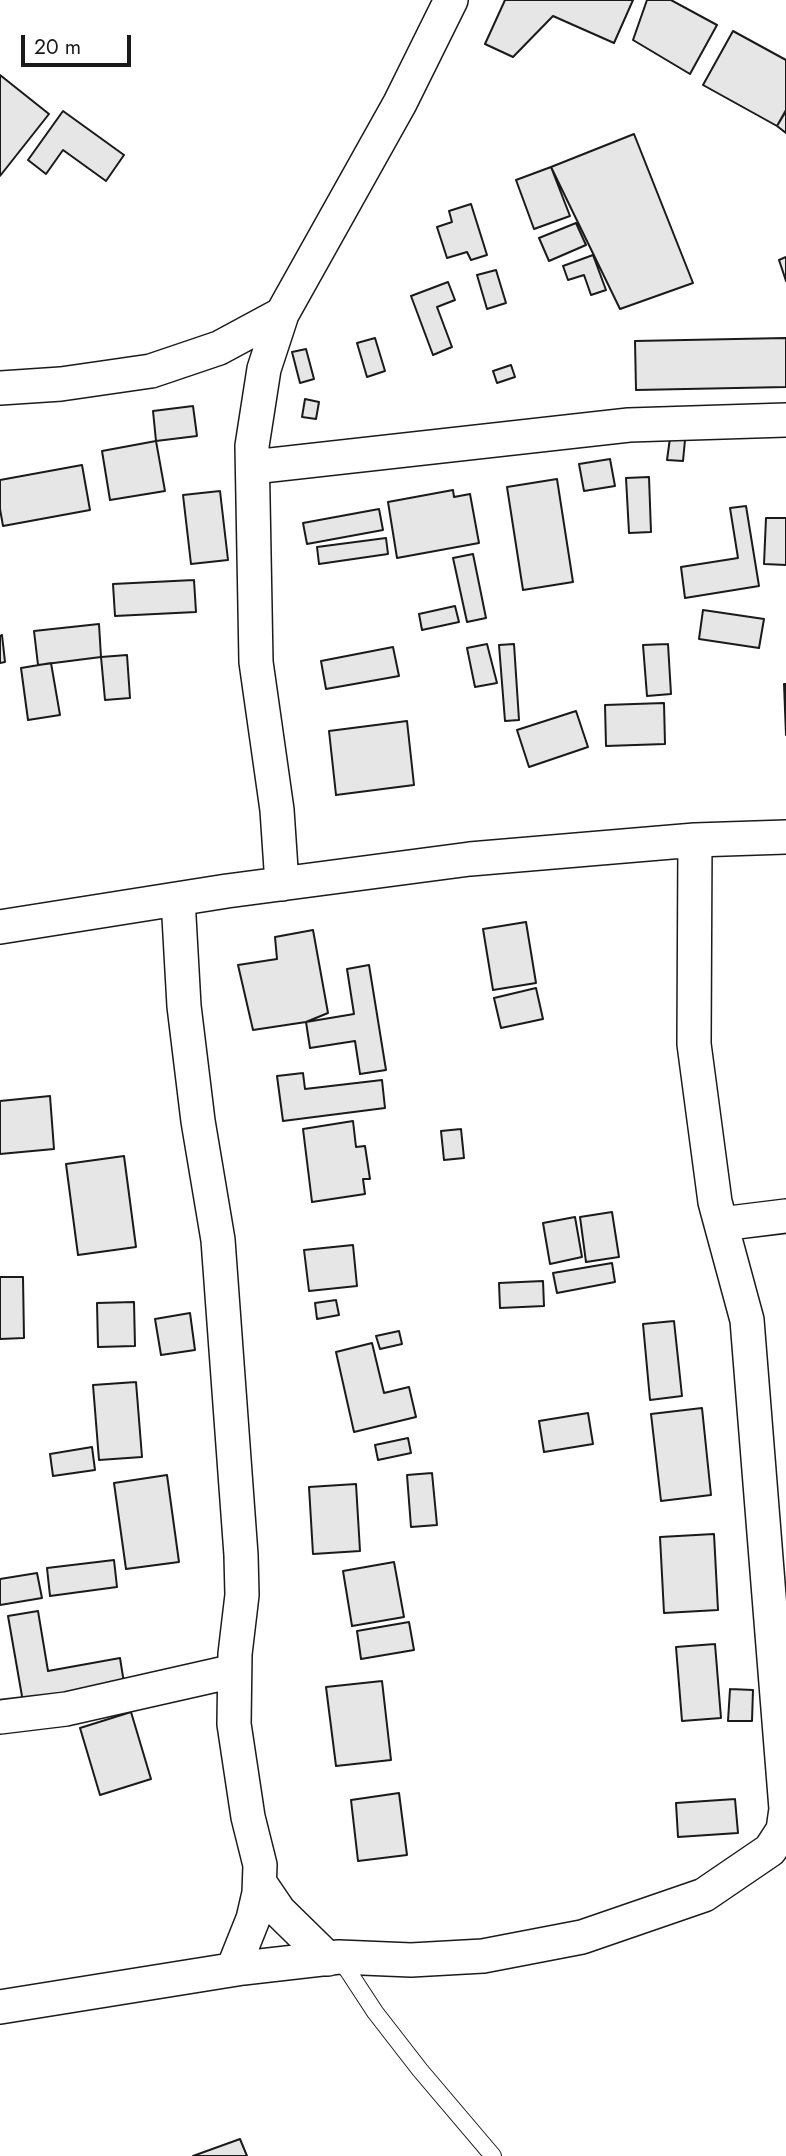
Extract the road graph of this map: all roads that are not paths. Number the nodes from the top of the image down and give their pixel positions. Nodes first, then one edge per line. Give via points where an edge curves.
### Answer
1 (451, 0) edge
2 (282, 314) junction
3 (0, 388) edge
4 (786, 420) edge
5 (253, 467) junction
6 (786, 837) edge
7 (695, 840) junction
8 (282, 884) junction
9 (178, 899) junction
10 (0, 927) edge
11 (786, 1216) edge
12 (721, 1224) junction
13 (234, 1671) junction
14 (0, 1717) edge
15 (785, 1832) edge
16 (260, 1882) junction
17 (333, 1958) junction
18 (233, 1969) junction
19 (0, 2007) edge
20 (493, 2156) edge

1 - 2 street via 400,103
2 - 3 street via 219,348 151,371
2 - 5 street via 264,369
4 - 5 street via 629,425
5 - 8 street via 256,662 277,810
6 - 7 street
7 - 8 street via 470,859
7 - 12 street via 694,1044
8 - 9 street
9 - 10 street
9 - 13 street via 184,1006 218,1240 236,1487 242,1595
11 - 12 street
12 - 15 street via 747,1320
13 - 14 street via 66,1709
13 - 16 street via 234,1724
15 - 17 street via 769,1850 704,1895 582,1937 483,1956
16 - 17 street via 279,1911
16 - 18 street via 253,1919
17 - 18 street
17 - 20 lane
18 - 19 street

